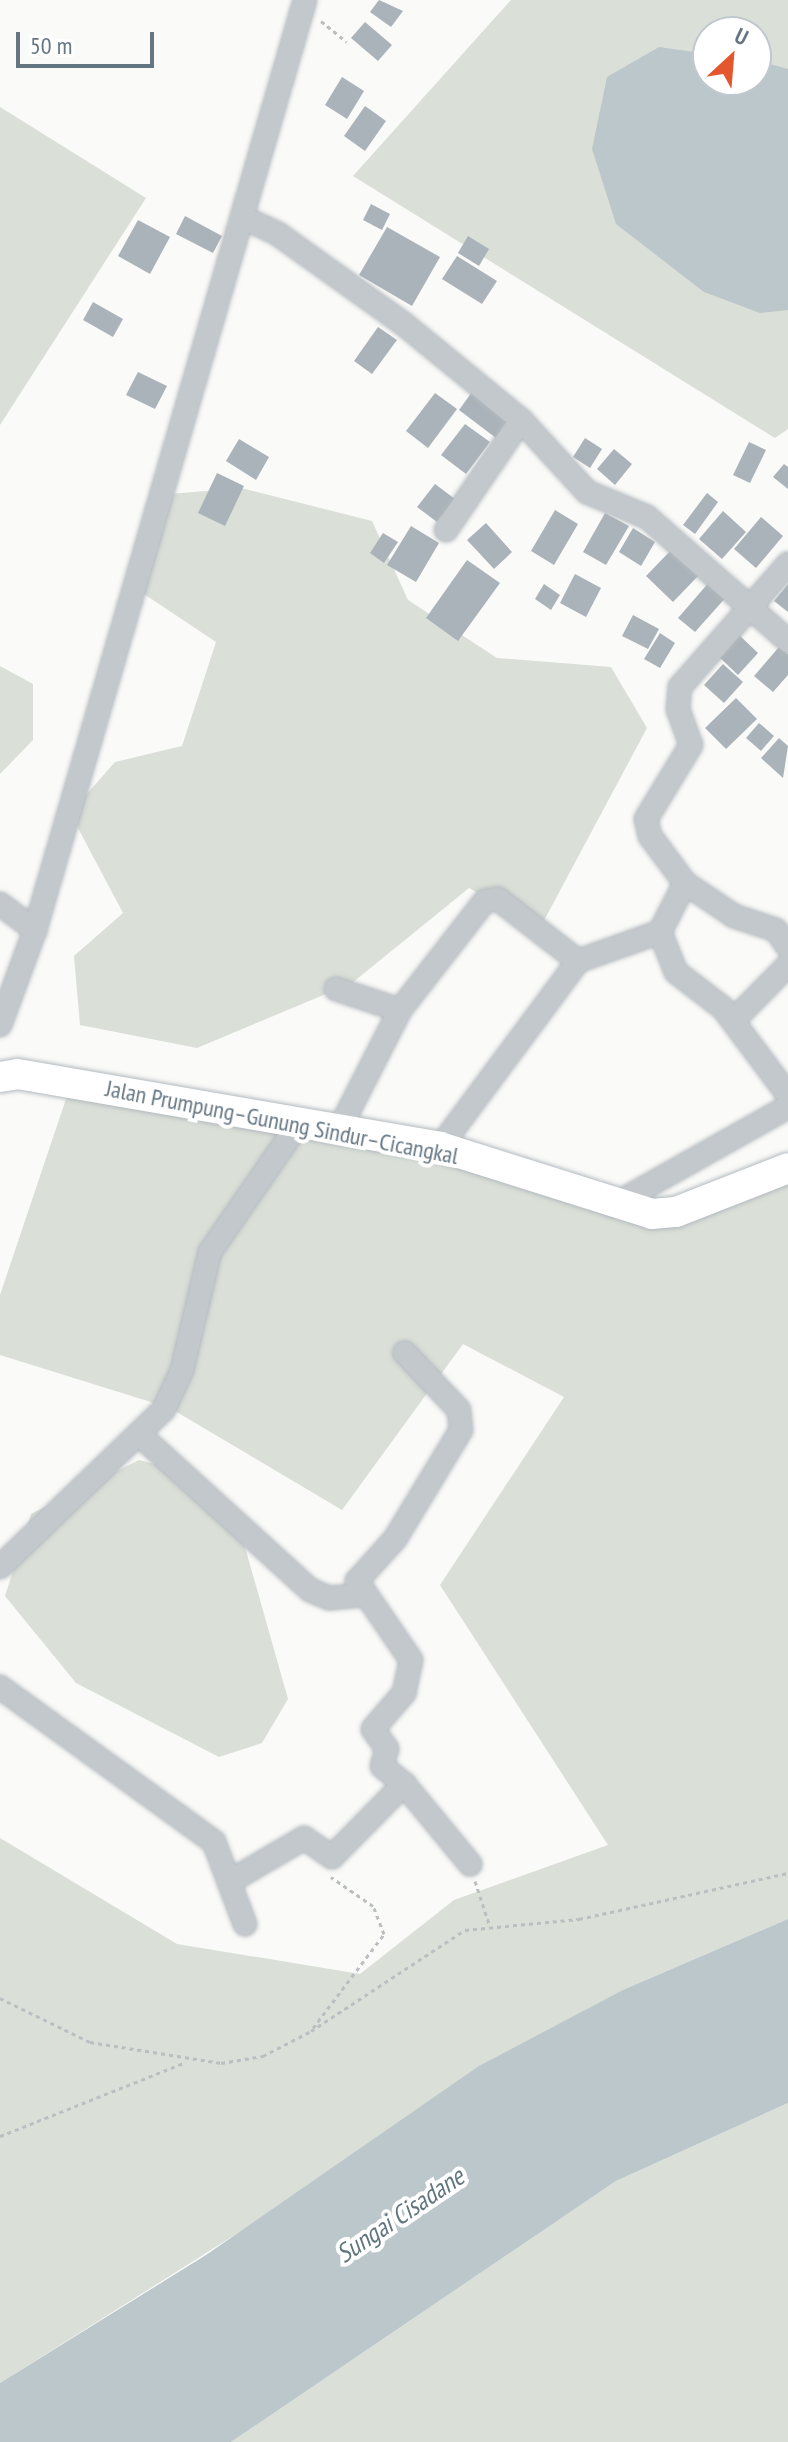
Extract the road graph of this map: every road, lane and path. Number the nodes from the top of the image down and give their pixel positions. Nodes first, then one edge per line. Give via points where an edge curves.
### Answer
1 (304, 3) edge
2 (347, 42) dead end
3 (242, 217) junction
4 (521, 420) junction
5 (446, 530) dead end
6 (788, 564) edge
7 (749, 607) junction
8 (788, 641) edge
9 (685, 883) junction
10 (0, 904) edge
11 (35, 930) junction
12 (660, 932) junction
13 (788, 947) edge
14 (578, 961) junction
15 (788, 965) edge
16 (336, 989) dead end
17 (2, 1010) edge
18 (400, 1010) junction
19 (733, 1021) junction
20 (0, 1077) edge
21 (788, 1095) edge
22 (788, 1107) edge
23 (299, 1123) junction
24 (340, 1128) junction
25 (440, 1147) junction
26 (788, 1168) edge
27 (612, 1206) junction
28 (405, 1353) dead end
29 (142, 1437) junction
30 (0, 1567) edge
31 (361, 1595) junction
32 (0, 1687) edge
33 (404, 1784) junction
34 (332, 1857) junction
35 (470, 1864) joint
36 (788, 1873) edge
37 (229, 1882) junction
38 (245, 1924) dead end
39 (490, 1927) junction
40 (0, 1998) edge
41 (311, 2031) junction
42 (187, 2061) junction
43 (0, 2136) edge

1 - 2 path
1 - 3 street
3 - 4 street via 278,234 405,325
3 - 11 street
4 - 5 street
4 - 7 street via 587,492 647,517
6 - 7 street
7 - 8 street
7 - 9 street via 680,687 678,709 691,745 646,819 650,836
9 - 12 street
9 - 13 street via 734,916 776,930
10 - 11 street
11 - 17 street
12 - 14 street
12 - 19 street via 676,972
14 - 18 street via 498,899 485,901
14 - 25 street
15 - 19 street
16 - 18 street
18 - 24 street
19 - 21 street
20 - 23 main road, Jalan Prumpung–Gunung Sindur–Cicangkal via 18,1074
22 - 27 street
23 - 24 main road, Jalan Prumpung–Gunung Sindur–Cicangkal
23 - 29 street via 210,1252 182,1370
24 - 25 main road, Jalan Prumpung–Gunung Sindur–Cicangkal
25 - 27 main road, Jalan Prumpung–Gunung Sindur–Cicangkal
26 - 27 main road, Jalan Prumpung–Gunung Sindur–Cicangkal via 676,1212
28 - 31 street via 459,1410 461,1430 395,1539 362,1571
29 - 30 street
29 - 31 street via 310,1590 329,1598
31 - 33 street via 411,1660 404,1693 373,1729 387,1749 382,1766
32 - 37 street via 214,1842
33 - 34 street
33 - 35 street
34 - 37 street via 304,1838
34 - 41 path via 326,1872 373,1906 384,1934 364,1965 324,2004
35 - 39 path
36 - 39 path via 579,1919
37 - 38 street
39 - 41 path via 465,1930
40 - 42 path via 90,2042
41 - 42 path via 263,2056
42 - 43 path

